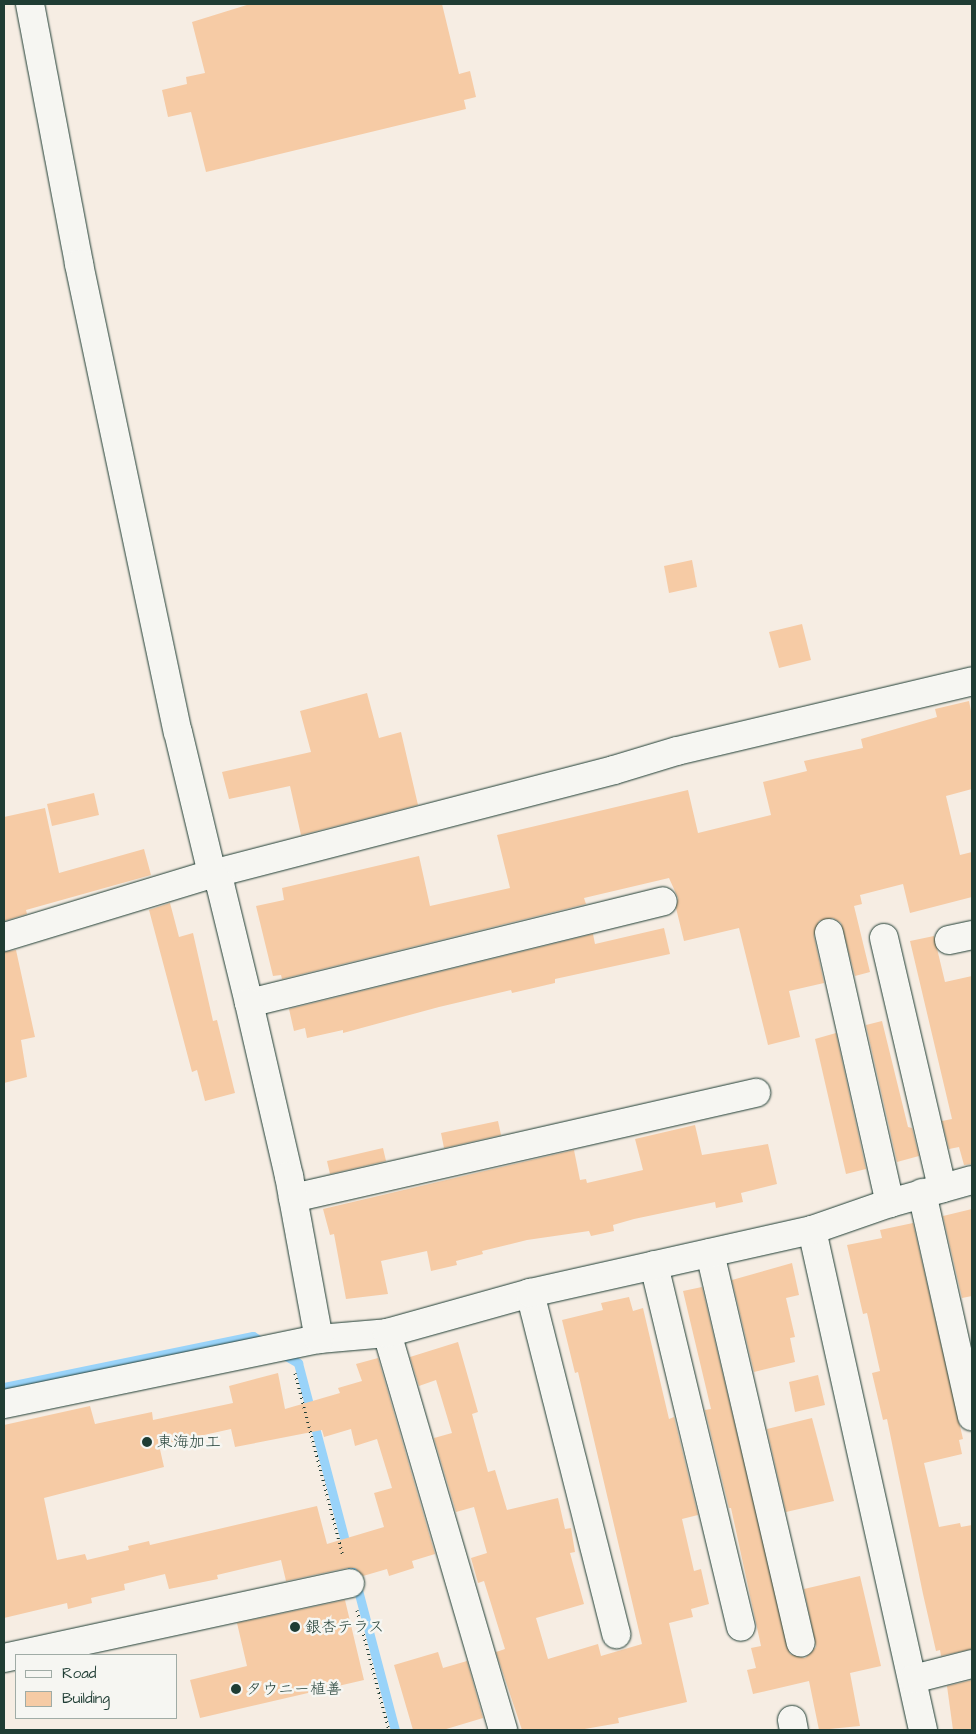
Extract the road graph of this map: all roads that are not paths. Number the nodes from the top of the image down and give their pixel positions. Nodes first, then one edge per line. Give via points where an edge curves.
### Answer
1 (31, 5) edge
2 (972, 681) edge
3 (212, 874) junction
4 (663, 901) dead end
5 (829, 933) dead end
6 (4, 937) edge
7 (884, 938) dead end
8 (250, 1003) junction
9 (756, 1092) dead end
10 (972, 1180) edge
11 (932, 1190) junction
12 (293, 1198) junction
13 (890, 1203) junction
14 (812, 1230) junction
15 (710, 1253) junction
16 (654, 1265) junction
17 (530, 1293) junction
18 (387, 1333) junction
19 (320, 1339) junction
20 (4, 1404) edge
21 (972, 1416) edge
22 (350, 1583) road end
23 (741, 1628) dead end
24 (616, 1634) dead end
25 (801, 1643) dead end
26 (22, 1654) edge
27 (972, 1664) edge
28 (913, 1679) junction
29 (503, 1730) edge
30 (923, 1730) edge

1 - 3 street via 105,390
2 - 3 street via 677,751
3 - 6 street
3 - 8 street via 220,884
4 - 8 street
5 - 13 street
7 - 11 street
8 - 12 street
9 - 12 street
10 - 11 street
11 - 13 street
11 - 21 street
12 - 19 street
13 - 14 street
14 - 15 street
14 - 28 street
15 - 16 street
15 - 25 street
16 - 17 street
16 - 23 street
17 - 18 street
17 - 24 street
18 - 19 street
18 - 29 street
19 - 20 street
22 - 26 street
27 - 28 street
28 - 30 street

